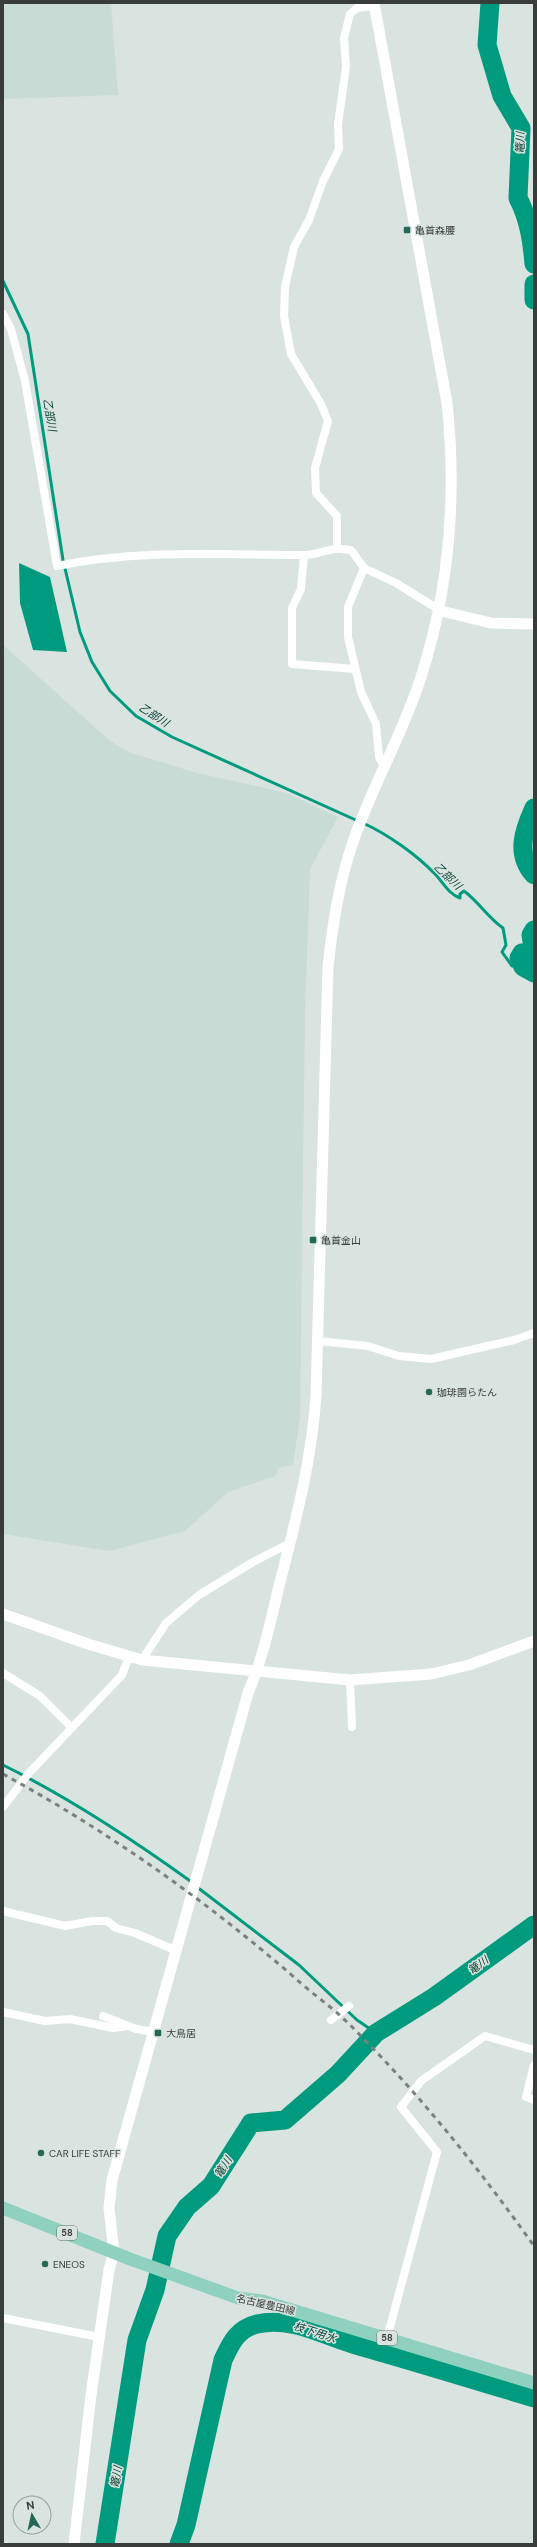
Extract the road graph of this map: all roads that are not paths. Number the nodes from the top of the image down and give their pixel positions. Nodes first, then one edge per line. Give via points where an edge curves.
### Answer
1 (374, 5) edge
2 (3, 314) edge
3 (337, 548) junction
4 (304, 555) junction
5 (364, 568) junction
6 (440, 611) junction
7 (534, 624) edge
8 (355, 669) junction
9 (384, 766) junction
10 (534, 1333) edge
11 (318, 1340) junction
12 (290, 1543) junction
13 (3, 1614) edge
14 (534, 1641) edge
15 (129, 1657) junction
16 (142, 1660) junction
17 (258, 1670) junction
18 (3, 1674) edge
19 (350, 1680) junction
20 (352, 1727) dead end
21 (72, 1728) junction
22 (3, 1807) edge
23 (3, 1911) edge
24 (177, 1951) junction
25 (349, 2006) dead end
26 (3, 2012) edge
27 (103, 2016) dead end
28 (331, 2020) dead end
29 (128, 2026) junction
30 (154, 2032) junction
31 (534, 2050) edge
32 (534, 2065) edge
33 (534, 2100) edge
34 (3, 2208) edge
35 (114, 2252) junction
36 (3, 2318) edge
37 (99, 2336) junction
38 (387, 2338) junction
39 (534, 2383) edge
40 (74, 2544) edge

1 - 3 street via 357,8 350,14 344,38 346,67 338,124 339,149 323,181 309,220 294,246 285,287 284,316 292,354 328,421 315,468 316,493 336,516
1 - 6 street via 448,404 453,465 452,502
2 - 4 street via 25,381 57,566 185,553
3 - 4 street via 321,554
3 - 5 street via 351,550
4 - 8 street via 301,589 292,608 292,664
5 - 6 street via 396,583
5 - 8 street via 348,607 348,636
6 - 7 street via 491,623
6 - 9 street via 409,712
8 - 9 street via 364,698 375,719 379,757
9 - 11 street via 359,826 342,877 328,966
10 - 11 street via 431,1358 399,1356 368,1346
11 - 12 street via 310,1460
12 - 16 street via 199,1595 166,1623
12 - 17 street
13 - 15 street
14 - 19 street via 469,1665 431,1674
15 - 16 street
15 - 21 street via 122,1675
16 - 17 street
17 - 19 street
17 - 24 street via 248,1693
18 - 21 street via 40,1696
19 - 20 street
21 - 22 street via 29,1773
23 - 24 street via 65,1926 107,1921 116,1928 135,1933
24 - 30 street
25 - 28 street
26 - 29 street via 45,2021 70,2019 113,2028
27 - 29 street
29 - 30 street
30 - 35 street via 111,2187 109,2208
31 - 38 street via 485,2036 421,2081 401,2107 437,2152
32 - 33 street via 526,2097
34 - 35 main road, 名古屋豊田線 / 58
35 - 37 street
35 - 38 main road, 名古屋豊田線 / 58 via 238,2298 262,2301
36 - 37 street
37 - 40 street
38 - 39 main road, 名古屋豊田線 / 58

